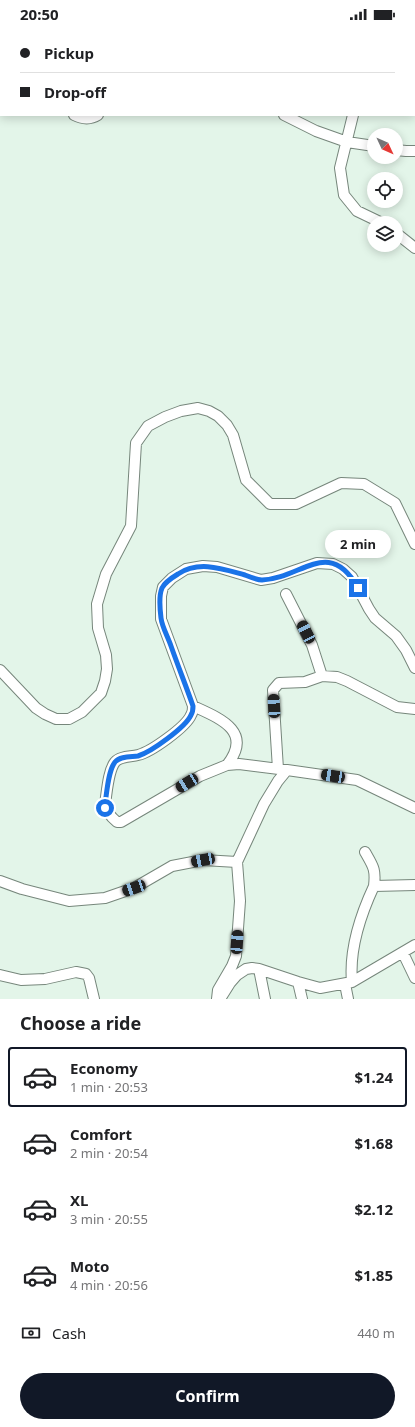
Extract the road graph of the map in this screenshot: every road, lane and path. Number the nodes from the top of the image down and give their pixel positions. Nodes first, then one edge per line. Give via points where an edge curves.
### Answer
1 (77, 116) edge
2 (96, 116) edge
3 (286, 116) edge
4 (353, 116) edge
5 (347, 142) junction
6 (367, 145) edge
7 (403, 150) edge
8 (415, 151) edge
9 (367, 216) edge
10 (403, 239) edge
11 (415, 248) edge
12 (415, 544) edge
13 (286, 594) dead end
14 (415, 668) edge
15 (0, 670) edge
16 (322, 676) junction
17 (193, 706) junction
18 (415, 709) edge
19 (227, 765) junction
20 (282, 770) junction
21 (415, 808) edge
22 (365, 852) dead end
23 (237, 862) junction
24 (0, 881) edge
25 (415, 885) edge
26 (374, 886) junction
27 (415, 945) edge
28 (403, 953) junction
29 (259, 969) junction
30 (0, 975) edge
31 (415, 978) edge
32 (298, 982) junction
33 (348, 983) junction
34 (94, 999) edge
35 (217, 999) edge
36 (220, 999) edge
37 (265, 999) edge
38 (302, 999) edge
39 (348, 999) edge

1 - 2 street via 86,119
3 - 5 street via 316,131
4 - 5 street
5 - 6 street
5 - 9 street via 340,168 344,196 357,211
7 - 8 street
10 - 11 street
12 - 15 street via 395,503 364,484 341,483 296,504 270,504 246,480 233,435 227,425 209,411 198,408 181,410 148,426 136,443 132,526 106,574 97,604 98,628 106,654 107,669 101,693 82,712 69,719 56,719 36,708
13 - 16 street via 312,645
14 - 17 street via 396,636 375,618 352,577 333,564 318,563 261,580 217,567 203,566 186,569 172,578 163,587 160,596 161,619
16 - 18 street via 347,681 397,708
16 - 20 street via 305,682 279,683 273,690
17 - 19 street via 221,718 233,730 236,746
17 - 19 street via 187,722 174,734 148,751 116,761 111,769 105,808 117,822 121,822 200,776
19 - 20 street via 240,764
20 - 21 street via 357,780
20 - 23 street
22 - 26 street via 376,874
23 - 24 street via 203,860 172,866 127,891 105,898 69,901 22,890
23 - 35 street via 240,901 236,956 218,990
25 - 26 street
26 - 33 street via 362,911
27 - 28 street
28 - 31 street
28 - 33 street
29 - 32 street
29 - 36 street via 246,969 237,975
29 - 37 street
30 - 34 street via 21,980 76,972 86,974
32 - 33 street via 320,988
32 - 38 street
33 - 39 street

